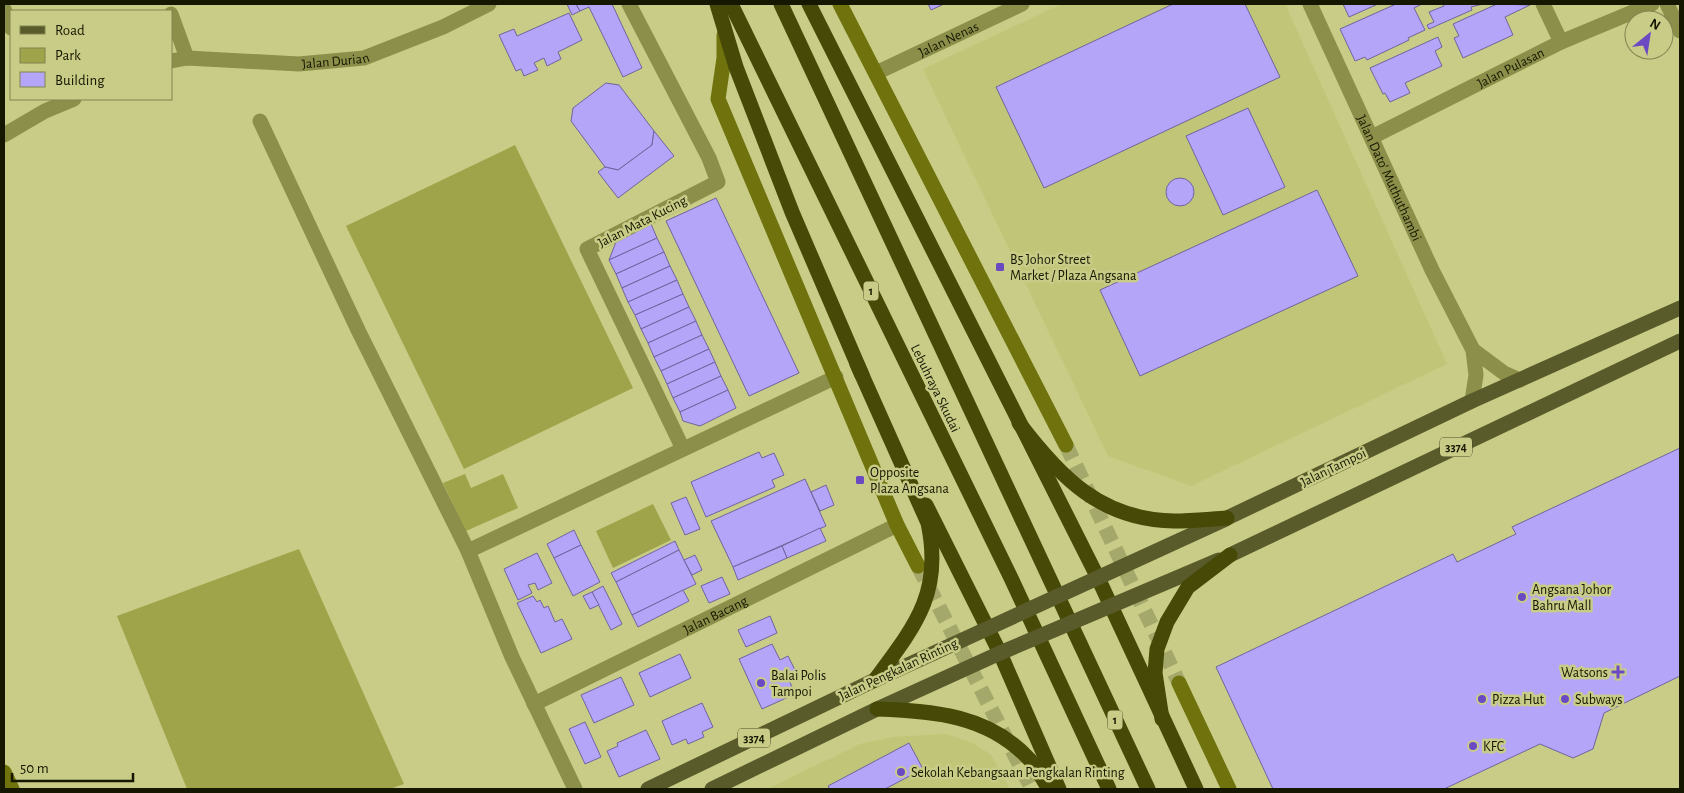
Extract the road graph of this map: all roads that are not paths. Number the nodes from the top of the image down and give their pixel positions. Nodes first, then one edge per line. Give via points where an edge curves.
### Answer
1 (489, 4) edge
2 (629, 4) edge
3 (717, 4) edge
4 (731, 4) edge
5 (781, 4) edge
6 (809, 4) edge
7 (840, 4) edge
8 (1019, 4) edge
9 (1310, 4) edge
10 (1543, 4) edge
11 (1652, 4) edge
12 (1667, 4) edge
13 (4, 9) edge
14 (172, 16) edge
15 (10, 25) edge
16 (724, 29) junction
17 (1680, 32) edge
18 (1561, 42) junction
19 (187, 58) junction
20 (172, 61) edge
21 (876, 73) junction
22 (69, 100) edge
23 (43, 105) edge
24 (260, 121) dead end
25 (4, 134) edge
26 (1372, 137) junction
27 (1680, 308) edge
28 (1680, 340) edge
29 (1473, 350) junction
30 (857, 364) junction
31 (836, 377) junction
32 (1520, 380) junction
33 (1472, 401) junction
34 (1018, 423) junction
35 (1066, 446) tunnel mouth
36 (683, 450) junction
37 (1232, 516) junction
38 (897, 525) junction
39 (468, 551) junction
40 (1230, 555) junction
41 (918, 566) tunnel mouth
42 (1098, 578) junction
43 (1112, 607) junction
44 (987, 628) junction
45 (1000, 653) junction
46 (875, 680) junction
47 (1179, 683) tunnel mouth
48 (534, 704) junction
49 (877, 709) junction
50 (1162, 719) junction
51 (4, 772) edge
52 (12, 789) edge
53 (575, 789) edge
54 (648, 789) edge
55 (712, 789) edge
56 (1049, 789) edge
57 (1059, 789) edge
58 (1108, 789) edge
59 (1148, 789) edge
60 (1196, 789) edge
61 (1228, 789) edge

1 - 19 street, Jalan Durian via 443,27 364,58 299,64
2 - 36 street, Jalan Mata Kucing via 709,158 718,182 586,249
3 - 16 highway
4 - 58 highway, Lebuhraya Skudai / 1 via 1011,578
5 - 59 highway, Lebuhraya Skudai / 1
6 - 34 highway
7 - 21 street
8 - 21 street, Jalan Nenas
9 - 26 street, Jalan Dato' Muthuthambi
10 - 18 street
11 - 18 street, Jalan Pulasan
12 - 17 street
13 - 15 street
14 - 19 street
16 - 30 highway via 788,203
16 - 31 street via 718,99
18 - 26 street, Jalan Pulasan
19 - 20 street, Jalan Durian
21 - 35 street
22 - 23 street
23 - 25 street
24 - 39 street
26 - 29 street, Jalan Dato' Muthuthambi via 1432,270
27 - 32 main road, Jalan Tampoi / 3374
28 - 40 main road, 3374
29 - 32 street, Jalan Dato' Muthuthambi via 1504,373
29 - 33 street, Jalan Dato' Muthuthambi via 1476,375
30 - 44 highway, bridge
30 - 46 highway, bridge via 928,523 933,548 930,589 920,613
31 - 36 street
31 - 38 street
32 - 33 main road, Jalan Tampoi / 3374
33 - 37 main road, Jalan Tampoi / 3374
34 - 37 highway, bridge via 1044,456 1102,504 1124,513 1173,521
34 - 42 highway, bridge
36 - 39 street
37 - 42 main road, Jalan Tampoi / 3374, bridge
38 - 41 street
38 - 48 street, Jalan Bacang
39 - 48 street
40 - 43 main road, 3374, bridge
40 - 50 highway, bridge via 1188,587 1167,622 1157,649 1155,673
42 - 43 highway
42 - 44 main road, Jalan Tampoi / 3374, bridge
43 - 45 main road, 3374, bridge
43 - 50 highway, bridge
44 - 45 highway
44 - 46 main road, Jalan Pengkalan Rinting / 3374, bridge
45 - 49 main road, Jalan Pengkalan Rinting / 3374, bridge
45 - 57 highway
46 - 54 main road, Jalan Pengkalan Rinting / 3374
47 - 61 street
48 - 53 street
49 - 55 main road, Jalan Pengkalan Rinting / 3374
49 - 56 highway, bridge via 946,714 986,727 1005,738 1030,760
50 - 60 highway
51 - 52 street

